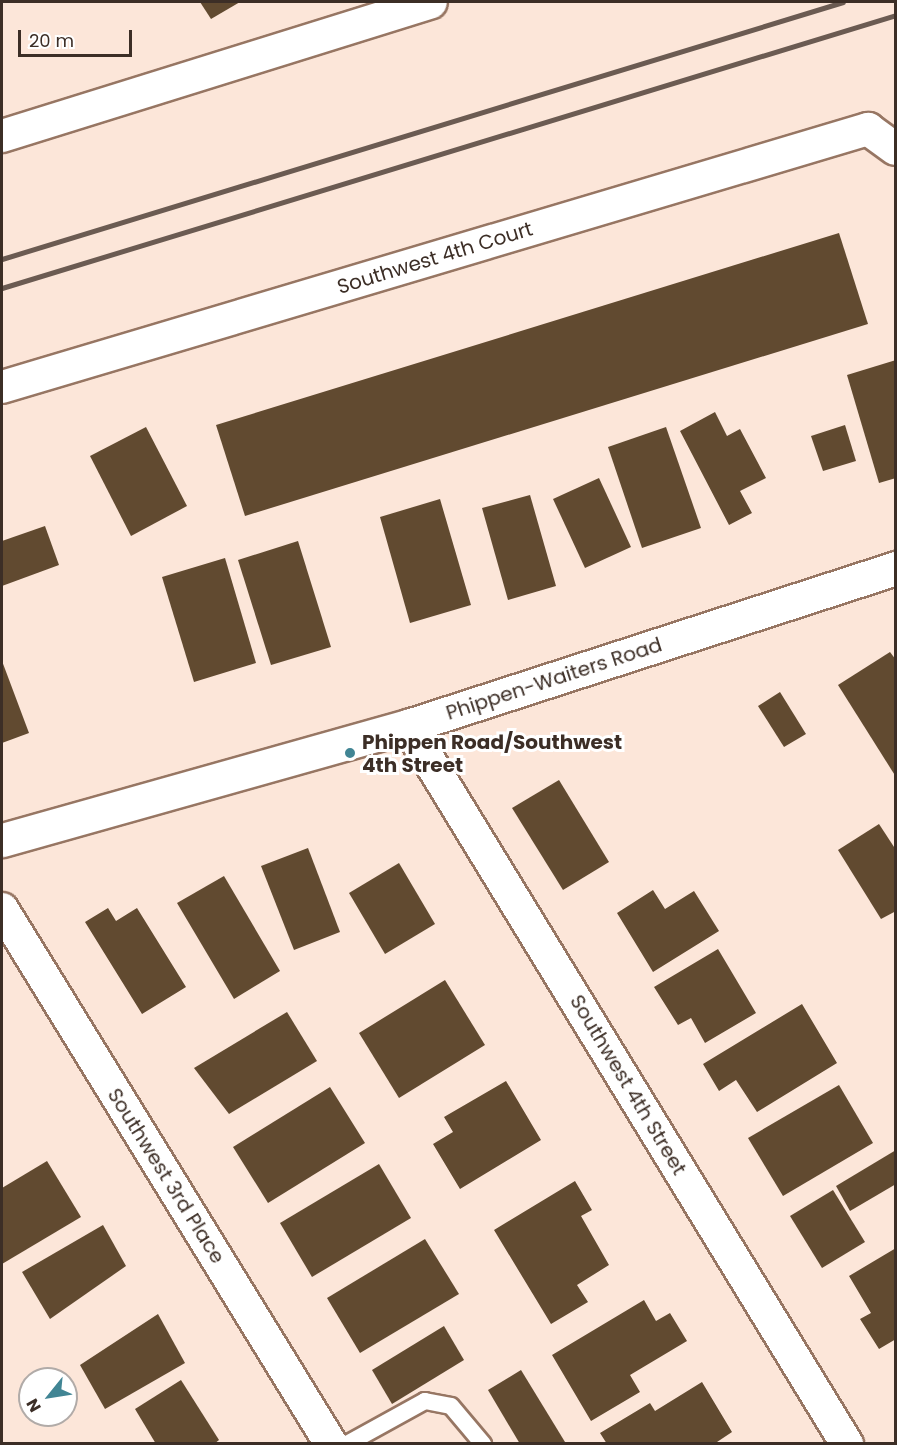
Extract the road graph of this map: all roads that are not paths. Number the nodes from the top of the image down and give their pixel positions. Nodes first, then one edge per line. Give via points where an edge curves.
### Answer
1 (431, 2) edge
2 (365, 10) edge
3 (2, 136) edge
4 (886, 139) edge
5 (2, 387) edge
6 (896, 568) edge
7 (408, 726) junction
8 (2, 840) edge
9 (2, 909) edge
10 (331, 1443) edge
11 (347, 1443) edge
12 (483, 1443) edge
13 (847, 1443) edge

1 - 2 street
2 - 3 street
4 - 5 street, Southwest 4th Court
6 - 7 street, Phippen-Waiters Road
7 - 8 street, Phippen-Waiters Road
7 - 13 street, Southwest 4th Street
9 - 10 street, Southwest 3rd Place
11 - 12 lane via 424,1401 451,1406

